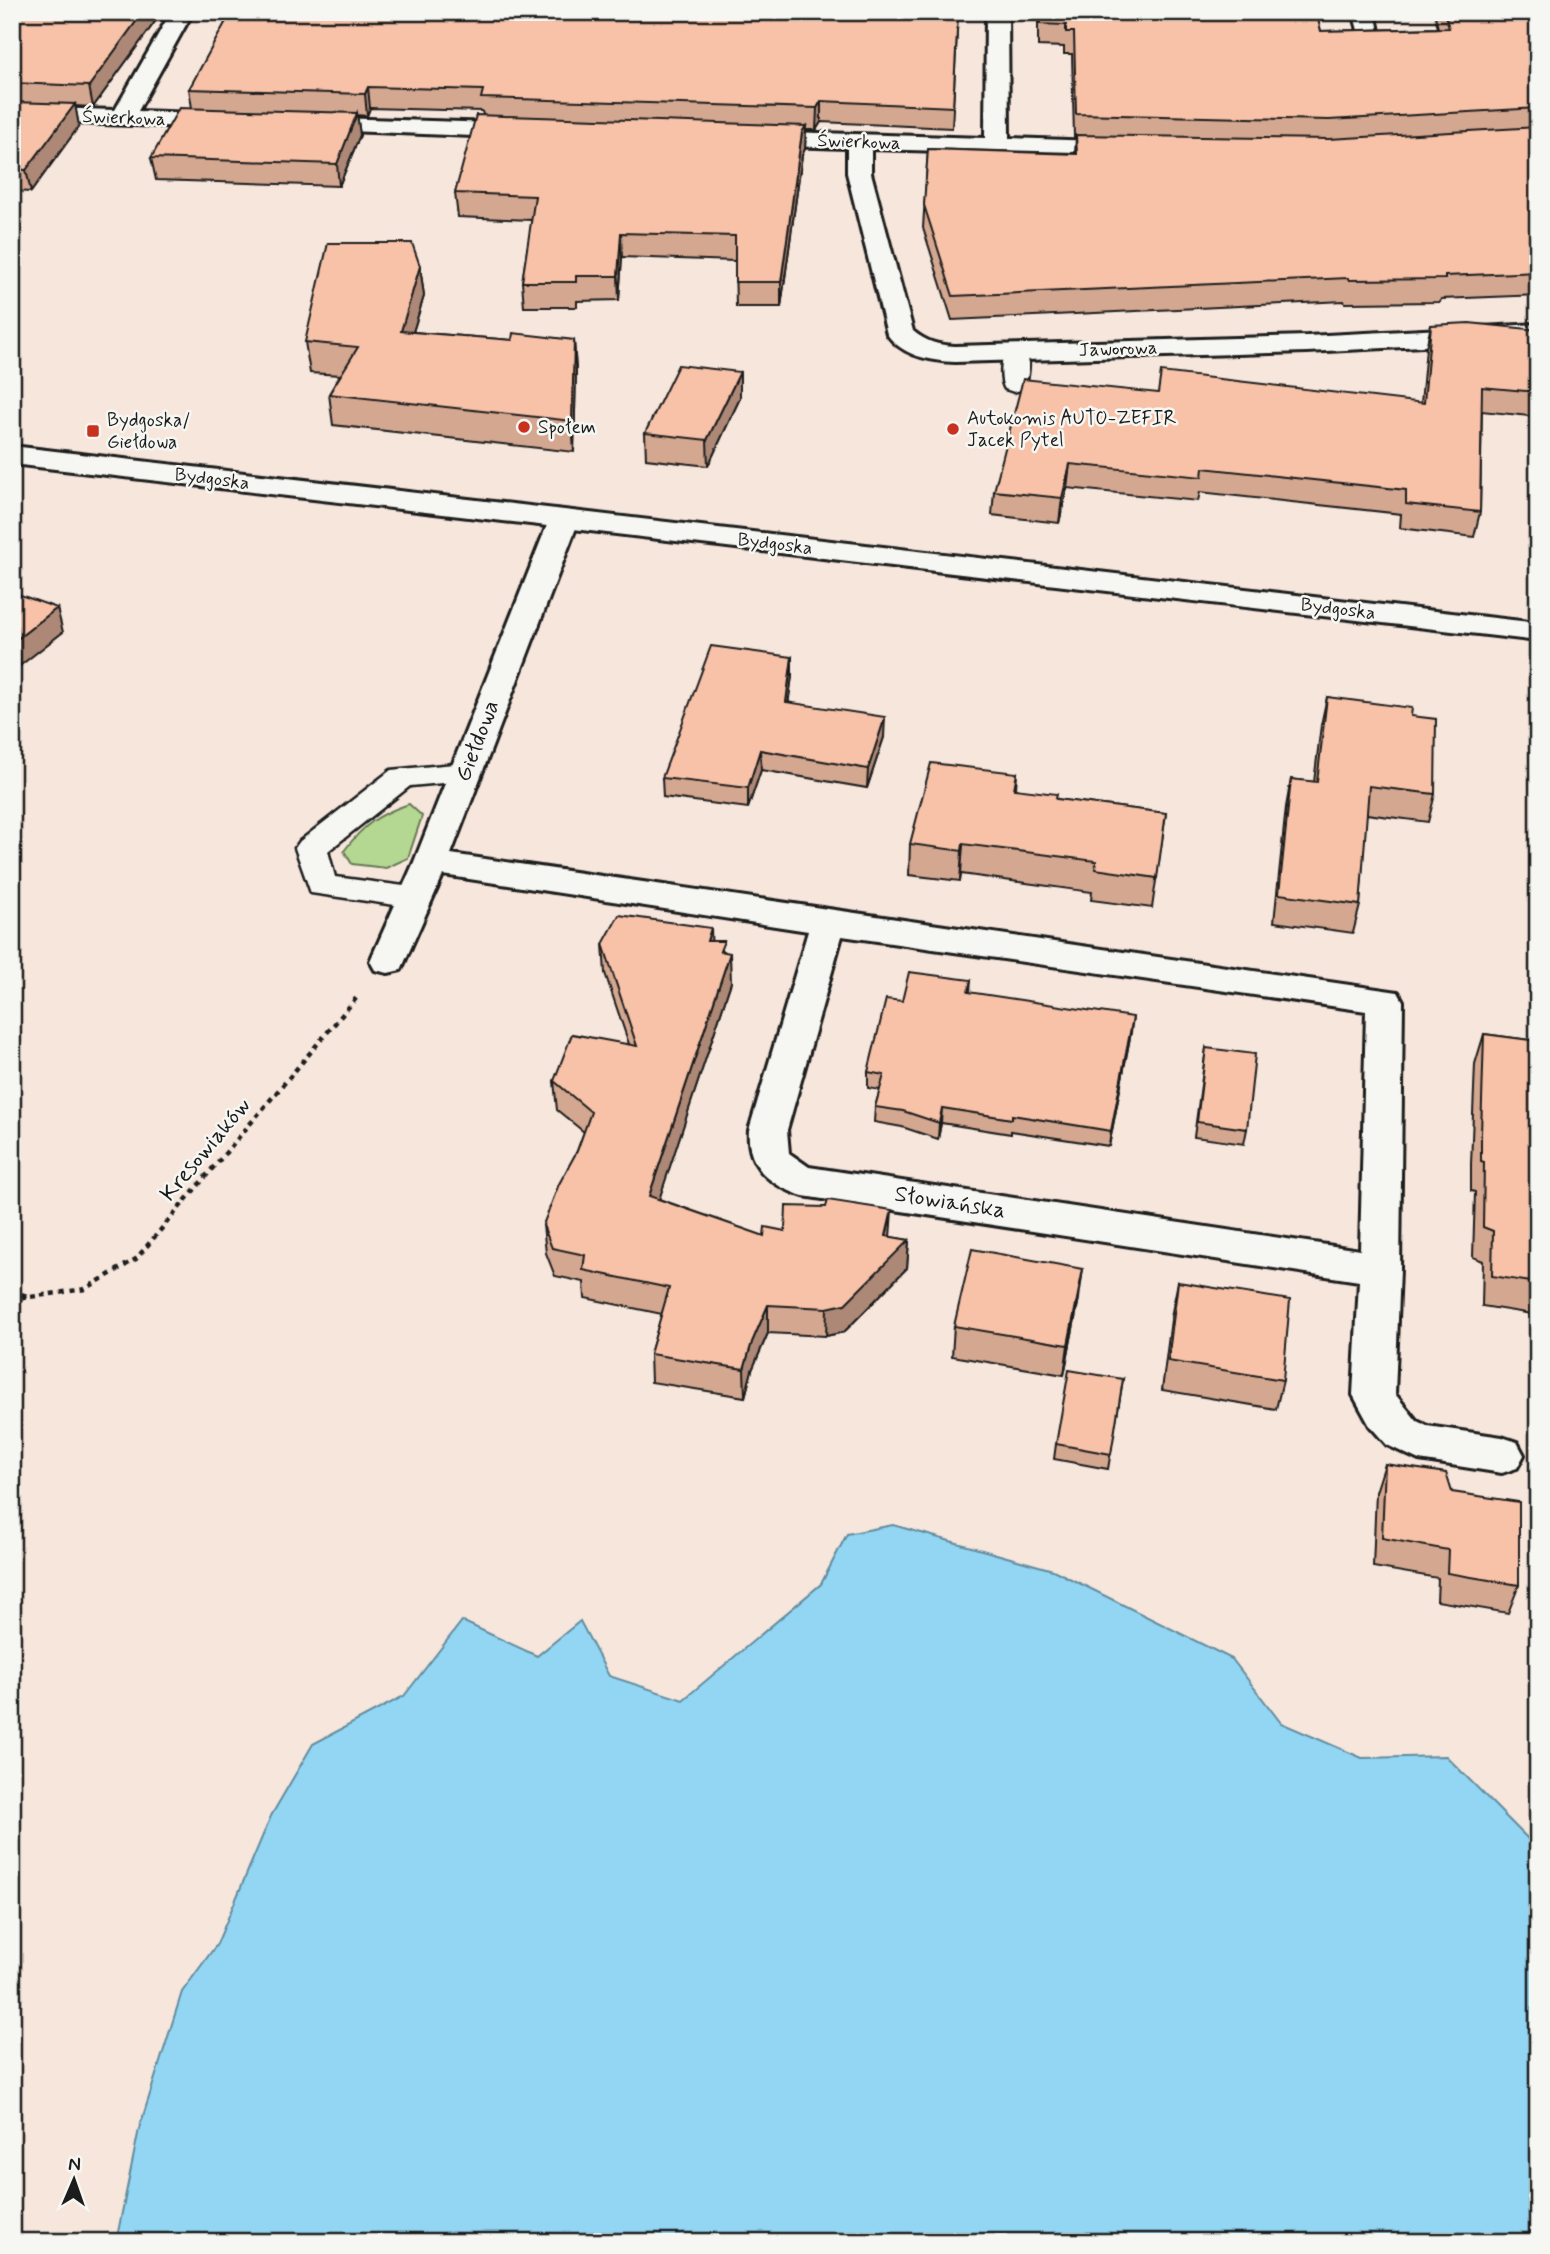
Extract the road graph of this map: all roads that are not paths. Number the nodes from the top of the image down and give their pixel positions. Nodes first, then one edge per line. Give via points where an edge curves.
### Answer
1 (182, 12) edge
2 (997, 12) edge
3 (1364, 12) edge
4 (1369, 36) edge
5 (12, 114) edge
6 (122, 118) junction
7 (247, 122) edge
8 (289, 123) edge
9 (553, 132) edge
10 (734, 138) edge
11 (859, 142) junction
12 (997, 146) junction
13 (1143, 150) edge
14 (1538, 332) edge
15 (1016, 352) junction
16 (1014, 384) dead end
17 (12, 455) edge
18 (564, 520) junction
19 (1538, 632) edge
20 (466, 773) junction
21 (431, 862) junction
22 (416, 897) junction
23 (828, 922) junction
24 (388, 961) road end
25 (1380, 1269) junction
26 (1502, 1455) dead end

1 - 6 street
2 - 12 street
3 - 4 street
5 - 6 street, Świerkowa
6 - 7 street, Świerkowa
8 - 9 street
10 - 11 street, Świerkowa
11 - 12 street, Świerkowa
11 - 15 street, Jaworowa via 859,173 900,334 934,352
12 - 13 street, Świerkowa
14 - 15 street, Jaworowa
15 - 16 lane
17 - 18 street, Bydgoska
18 - 19 street, Bydgoska
18 - 20 street, Giełdowa
20 - 21 street, Giełdowa
20 - 22 lane via 402,776 311,848 322,886
21 - 22 street, Giełdowa
21 - 23 street
22 - 24 street, Giełdowa
23 - 25 street via 1385,1001
23 - 25 street, Słowiańska via 768,1130 766,1145 772,1161 784,1173 803,1181
25 - 26 street via 1374,1395 1385,1414 1402,1433 1419,1441

